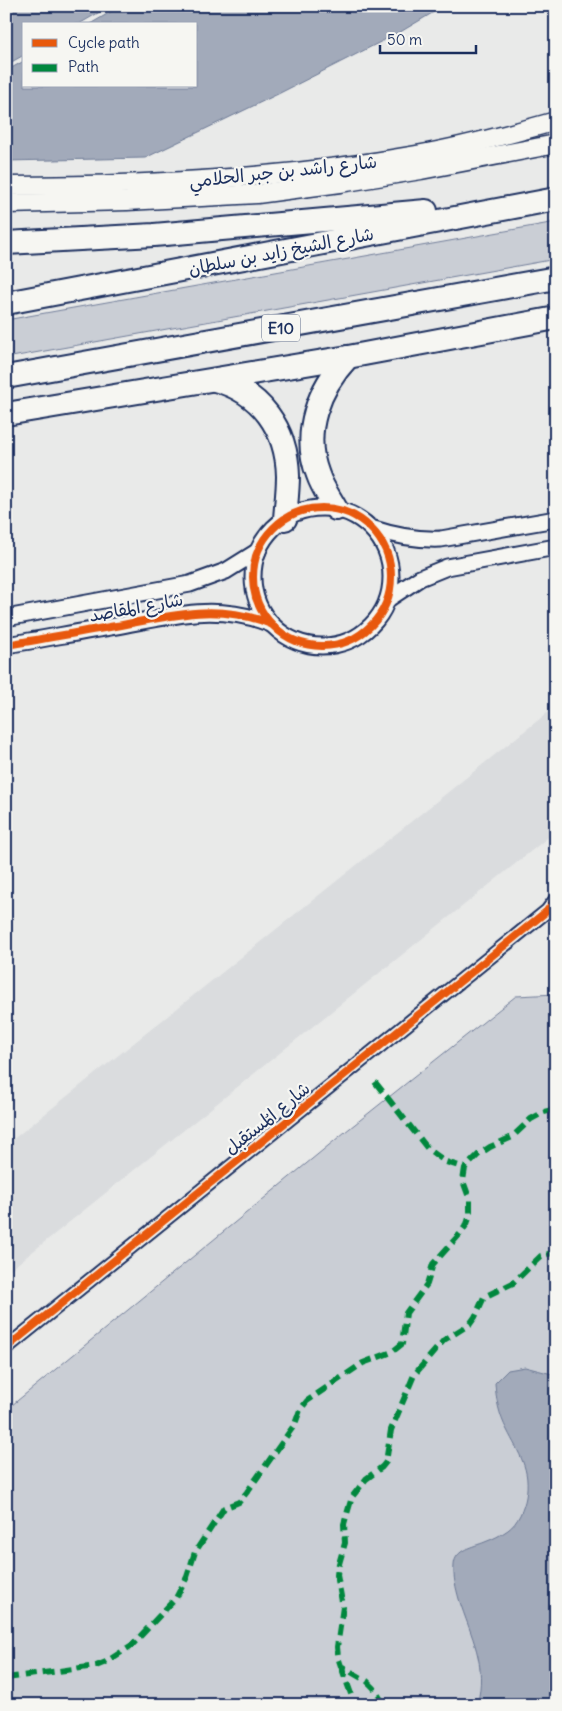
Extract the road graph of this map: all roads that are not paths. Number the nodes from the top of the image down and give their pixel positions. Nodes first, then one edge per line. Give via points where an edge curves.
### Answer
1 (556, 121) edge
2 (556, 144) edge
3 (6, 186) edge
4 (548, 200) edge
5 (6, 204) edge
6 (6, 244) edge
7 (556, 278) edge
8 (6, 303) edge
9 (556, 318) edge
10 (348, 356) junction
11 (6, 377) edge
12 (214, 380) junction
13 (6, 414) edge
14 (336, 509) junction
15 (285, 519) junction
16 (556, 519) edge
17 (371, 528) junction
18 (556, 547) edge
19 (258, 551) junction
20 (388, 599) junction
21 (6, 618) edge
22 (271, 624) junction
23 (6, 645) edge
24 (556, 898) edge
25 (552, 911) edge
26 (6, 1348) edge

1 - 3 main road, شارع راشد بن جبر الحلامي via 418,155 336,167 125,185
2 - 5 main road, شارع راشد بن جبر الحلامي via 421,170 257,194
4 - 6 highway via 154,236
4 - 8 highway, شارع الشيخ زايد بن سلطان
7 - 11 highway, E10
9 - 10 highway
10 - 12 highway
10 - 14 highway via 324,388 315,412 312,434 318,476
12 - 13 highway
12 - 15 highway via 245,392 269,414 286,463
14 - 15 street via 314,508
14 - 17 street
15 - 19 street via 265,538
16 - 17 street via 428,540 400,537
17 - 20 street via 384,547 391,569
18 - 20 street via 439,570 409,584
19 - 21 street, شارع المقاصد via 226,571 190,584
19 - 22 street via 253,581 259,604
20 - 22 street via 368,629 337,645 301,643
22 - 23 street, شارع المقاصد via 243,614 194,612
24 - 25 street, شارع المُستقبل
25 - 26 street, شارع المُستقبل

